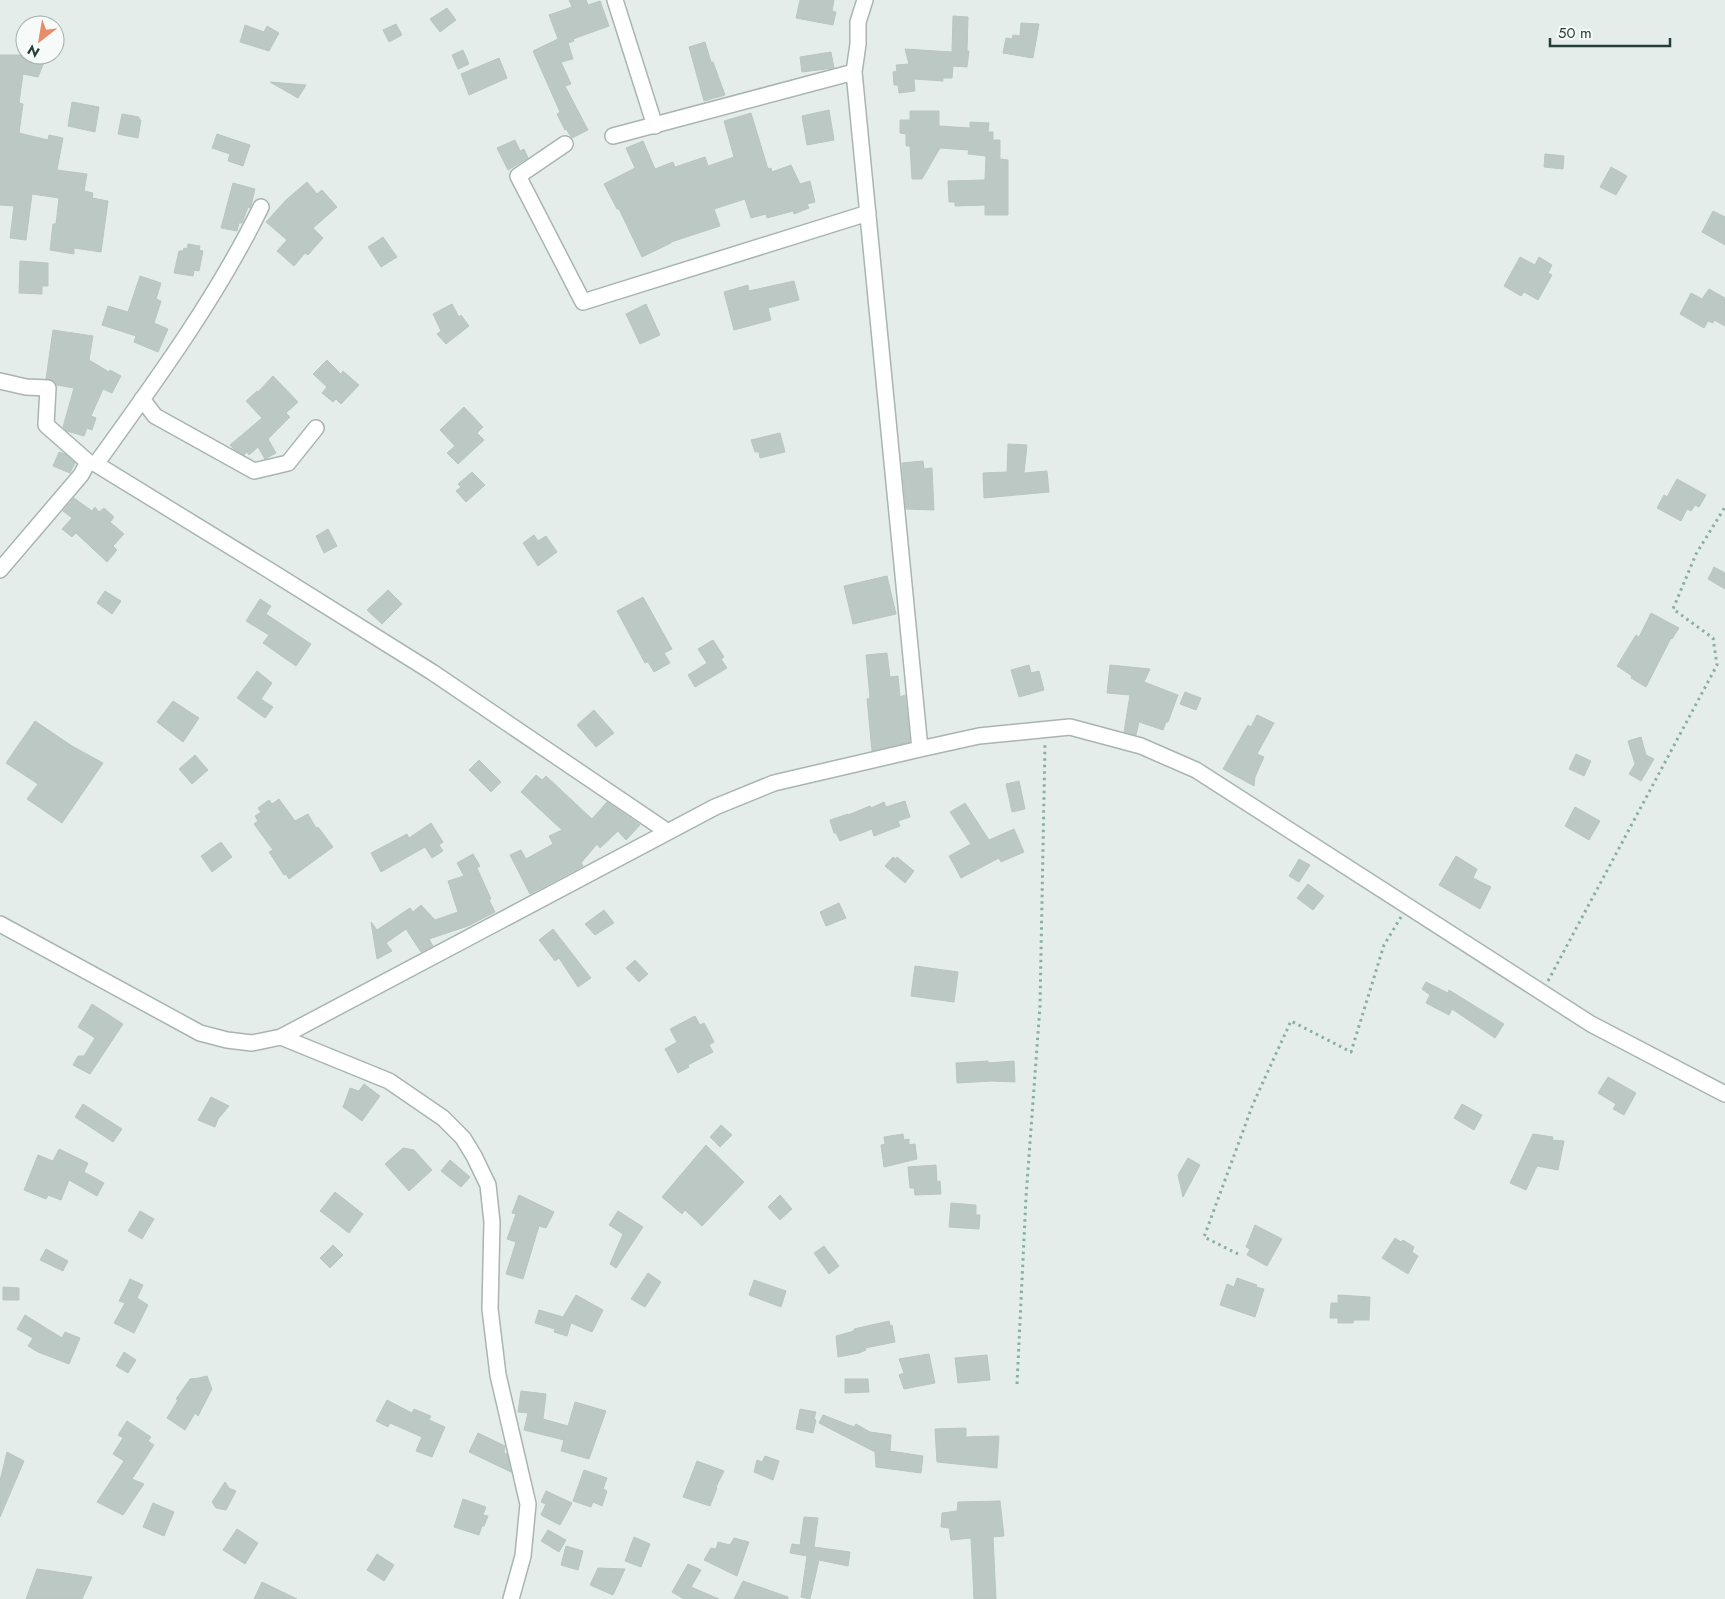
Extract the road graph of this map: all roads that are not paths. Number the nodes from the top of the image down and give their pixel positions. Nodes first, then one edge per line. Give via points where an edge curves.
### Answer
1 (615, 0) edge
2 (865, 0) edge
3 (854, 72) junction
4 (655, 126) junction
5 (613, 136) dead end
6 (566, 144) dead end
7 (261, 207) dead end
8 (868, 213) junction
9 (0, 381) edge
10 (142, 399) junction
11 (316, 428) dead end
12 (92, 463) junction
13 (0, 570) edge
14 (920, 749) junction
15 (668, 832) junction
16 (0, 924) edge
17 (281, 1037) junction
18 (1725, 1094) edge
19 (511, 1599) edge

1 - 4 street
2 - 3 street via 858,22
3 - 4 street
3 - 8 street
4 - 5 street
6 - 8 street via 518,176 583,302
7 - 10 street via 184,340
8 - 14 street
9 - 12 street via 48,388 46,426
10 - 11 street via 155,416 254,471 288,463
10 - 12 street
12 - 13 street
12 - 15 street via 432,672
14 - 15 street via 774,783 715,807
14 - 18 street via 978,736 1070,727 1142,746 1196,770 1591,1024
15 - 17 street
16 - 17 street via 200,1033 252,1043
17 - 19 street via 389,1081 444,1118 463,1138 488,1186 492,1222 490,1309 498,1376 528,1504 523,1556

